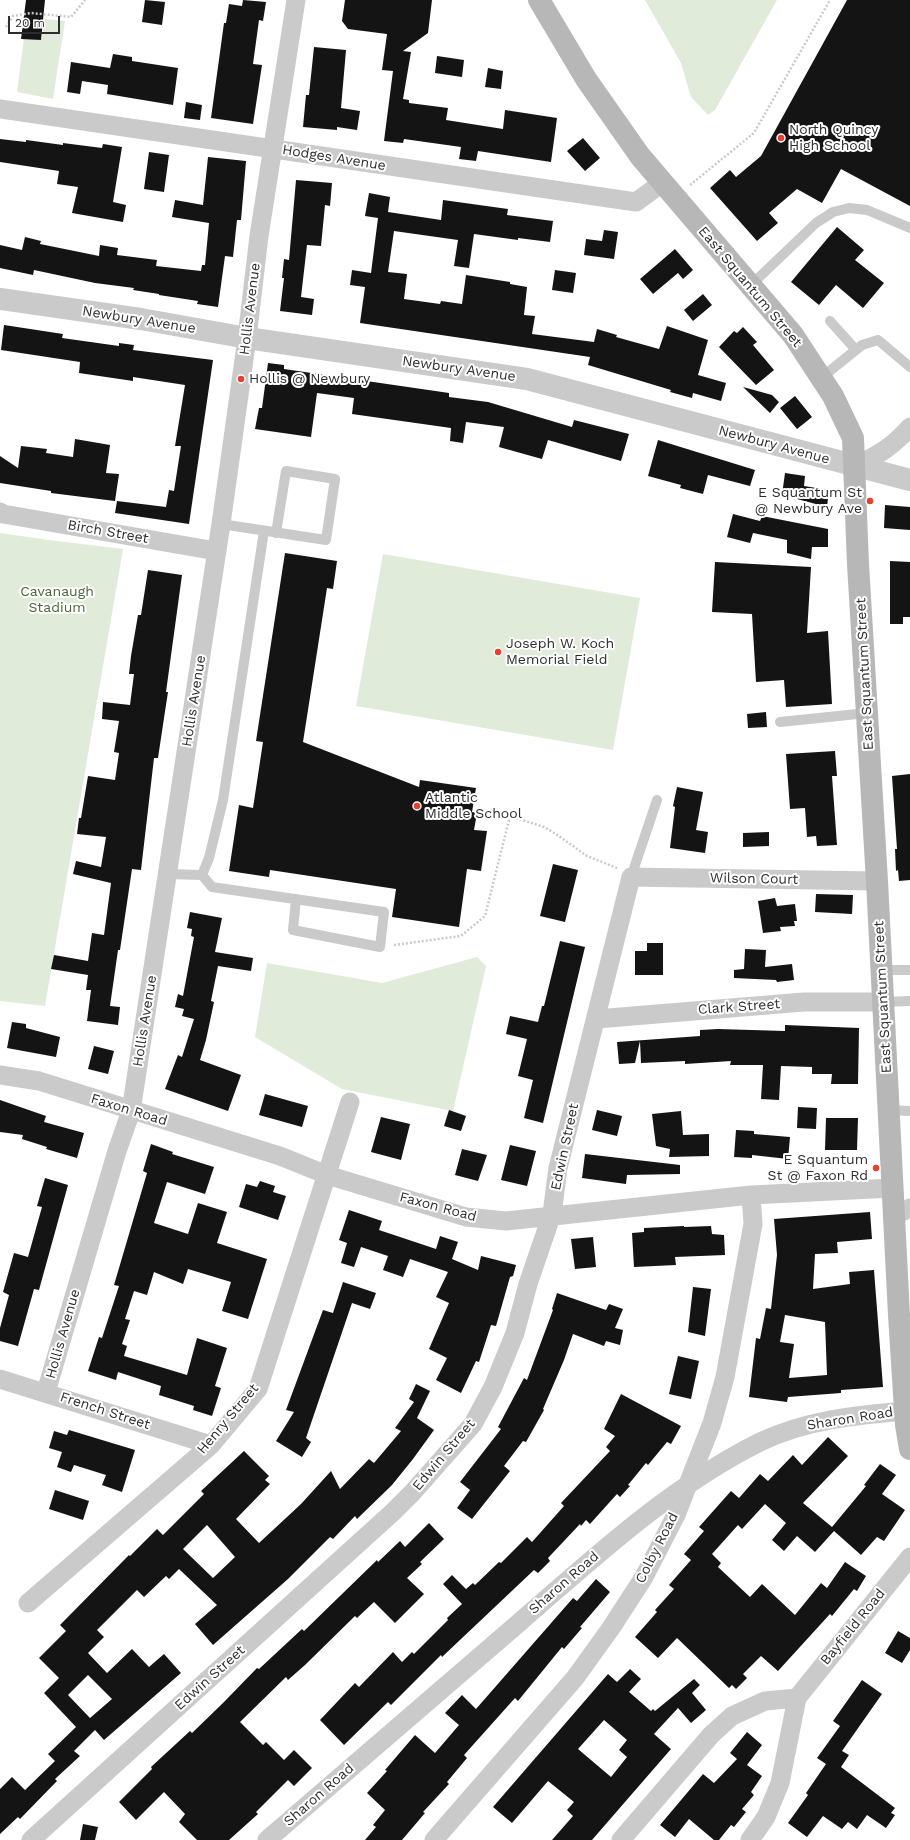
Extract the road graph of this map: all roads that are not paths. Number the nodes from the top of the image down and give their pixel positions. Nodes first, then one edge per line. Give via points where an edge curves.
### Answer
1 (296, 0) edge
2 (539, 0) edge
3 (0, 108) edge
4 (274, 148) junction
5 (662, 183) junction
6 (910, 228) edge
7 (751, 285) junction
8 (0, 299) edge
9 (830, 321) dead end
10 (247, 338) junction
11 (856, 350) junction
12 (910, 367) edge
13 (821, 378) junction
14 (910, 427) edge
15 (854, 466) junction
16 (910, 480) edge
17 (0, 512) edge
18 (220, 524) junction
19 (264, 531) junction
20 (276, 533) junction
21 (216, 551) junction
22 (867, 713) junction
23 (780, 722) dead end
24 (657, 800) dead end
25 (167, 874) junction
26 (202, 875) junction
27 (631, 877) junction
28 (877, 880) junction
29 (296, 899) junction
30 (881, 970) junction
31 (910, 970) edge
32 (910, 1001) edge
33 (883, 1002) junction
34 (596, 1019) junction
35 (0, 1075) edge
36 (350, 1102) dead end
37 (131, 1111) junction
38 (899, 1111) edge
39 (327, 1174) junction
40 (893, 1188) junction
41 (751, 1195) junction
42 (902, 1212) edge
43 (552, 1214) junction
44 (0, 1379) edge
45 (46, 1392) junction
46 (906, 1411) junction
47 (210, 1445) junction
48 (910, 1449) edge
49 (687, 1485) junction
50 (910, 1557) edge
51 (28, 1602) dead end
52 (797, 1698) junction
53 (39, 1836) edge
54 (267, 1840) edge
55 (434, 1840) edge
56 (621, 1840) edge
57 (750, 1840) edge

1 - 4 street, Hollis Avenue
2 - 5 main road, East Squantum Street via 586,79
3 - 4 street, Hodges Avenue
4 - 5 street, Hodges Avenue via 636,202
4 - 10 street, Hollis Avenue via 259,236
5 - 7 main road, East Squantum Street
6 - 7 lane via 867,210 849,208 833,212 816,223
7 - 13 main road, East Squantum Street via 793,334
8 - 10 street, Newbury Avenue via 141,319
9 - 11 lane
10 - 15 street, Newbury Avenue via 527,379
10 - 18 street, Hollis Avenue
11 - 12 lane via 862,345 878,340
11 - 13 lane
13 - 15 main road, East Squantum Street via 833,396 853,438
14 - 15 street via 896,443
15 - 16 street, Newbury Avenue
15 - 22 main road, East Squantum Street
17 - 21 street, Birch Street
18 - 19 lane
18 - 21 street, Hollis Avenue
19 - 20 lane
19 - 26 lane via 223,800 209,858
20 - 20 lane via 326,540 335,479 286,471
21 - 25 street, Hollis Avenue
22 - 23 lane
22 - 28 main road, East Squantum Street
24 - 27 lane
25 - 26 lane
25 - 37 street, Hollis Avenue
26 - 29 lane via 212,887
27 - 28 street, Wilson Court
27 - 34 street, Edwin Street
28 - 30 main road, East Squantum Street
29 - 29 lane via 384,912 380,947 293,930
30 - 31 lane
30 - 33 main road, East Squantum Street
32 - 33 lane
33 - 34 street, Clark Street via 804,1002
33 - 38 main road, East Squantum Street
34 - 43 street, Edwin Street via 558,1168
35 - 37 street, Faxon Road via 39,1082
36 - 39 street, Henry Street
37 - 39 street, Faxon Road via 280,1156
37 - 45 street, Hollis Avenue
38 - 40 main road, East Squantum Street
39 - 43 street, Faxon Road via 466,1217 506,1220
39 - 47 street, Henry Street via 258,1389
40 - 41 street, Faxon Road
40 - 42 main road, East Squantum Street
41 - 43 street, Faxon Road
41 - 49 street, Colby Road via 753,1224 725,1377 712,1423
42 - 46 main road, East Squantum Street
43 - 53 street, Edwin Street via 528,1284 515,1333 493,1387 472,1424 393,1512
44 - 45 street, French Street
45 - 47 street, French Street
46 - 48 main road, East Squantum Street
46 - 49 street, Sharon Road via 814,1422 761,1442
47 - 51 street, Henry Street
49 - 54 street, Sharon Road via 615,1540
49 - 55 street, Colby Road via 676,1515 644,1577 575,1678
50 - 52 street, Bayfield Road
52 - 56 street via 765,1701 732,1716 711,1736
52 - 57 street via 780,1783 766,1817

